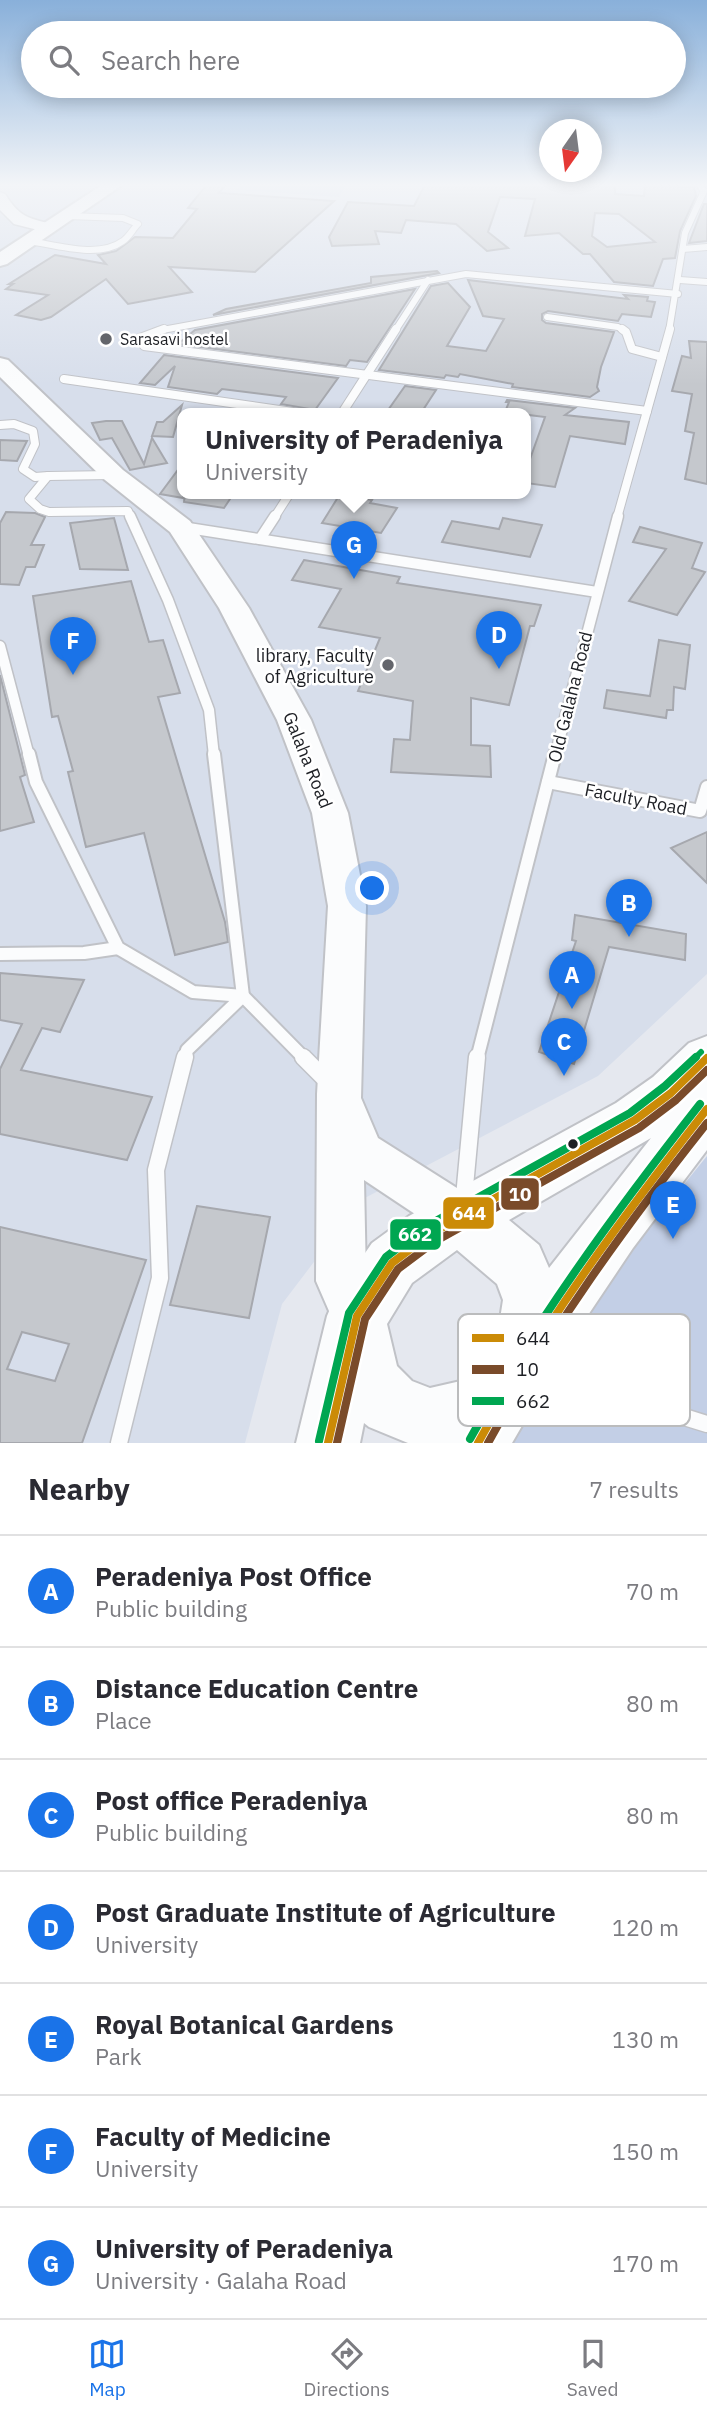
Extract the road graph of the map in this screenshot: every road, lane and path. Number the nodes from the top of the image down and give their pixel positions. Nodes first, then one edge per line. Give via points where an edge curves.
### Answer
1 (15, 250) edge
2 (683, 250) edge
3 (0, 260) edge
4 (428, 280) junction
5 (680, 280) junction
6 (707, 282) edge
7 (678, 293) junction
8 (547, 317) dead end
9 (662, 357) junction
10 (0, 365) edge
11 (367, 375) junction
12 (64, 379) dead end
13 (265, 408) edge
14 (345, 408) edge
15 (647, 411) junction
16 (0, 425) edge
17 (114, 475) junction
18 (48, 476) junction
19 (286, 499) edge
20 (180, 527) junction
21 (260, 539) junction
22 (597, 592) junction
23 (0, 646) edge
24 (548, 782) junction
25 (707, 788) edge
26 (118, 948) junction
27 (0, 954) edge
28 (243, 996) junction
29 (707, 1058) edge
30 (339, 1094) junction
31 (707, 1109) edge
32 (462, 1218) junction
33 (529, 1314) edge
34 (556, 1314) edge
35 (357, 1317) junction
36 (458, 1413) edge
37 (690, 1419) edge
38 (707, 1424) edge
39 (322, 1437) edge
40 (119, 1443) edge

1 - 3 main road
2 - 5 lane, Old Galaha Road
4 - 7 lane via 478,274
4 - 11 lane
4 - 11 lane via 160,330 140,338 144,346
5 - 6 lane
5 - 7 lane, Old Galaha Road
7 - 9 lane, Old Galaha Road
8 - 9 lane via 618,327 626,332 632,349
9 - 15 lane, Old Galaha Road
10 - 17 main road, Galaha Road
11 - 14 lane
11 - 15 lane
12 - 13 lane
15 - 22 lane, Old Galaha Road
16 - 18 lane via 33,431 35,444 23,469 35,477
17 - 18 lane
17 - 20 main road, Galaha Road
18 - 28 lane via 29,499 43,510 69,514 128,511 168,600 209,710
19 - 21 lane
20 - 21 lane
20 - 30 main road, Galaha Road via 234,608 294,720 330,813 347,906
21 - 22 lane
22 - 24 lane, Old Galaha Road
23 - 26 lane via 36,782
24 - 25 lane, Faculty Road via 700,811
24 - 32 lane, Old Galaha Road via 475,1065
26 - 27 lane
26 - 28 lane via 193,992
28 - 30 lane
28 - 40 lane via 187,1050 156,1170 160,1278
29 - 32 highway via 635,1120
30 - 32 main road, Galaha Road via 360,1152
30 - 35 main road, Galaha Road via 341,1281
31 - 34 highway via 615,1225
32 - 33 highway via 519,1265 533,1300
32 - 35 highway via 429,1235 392,1263
35 - 36 highway via 369,1382 391,1405 430,1420
35 - 39 highway
37 - 38 lane

